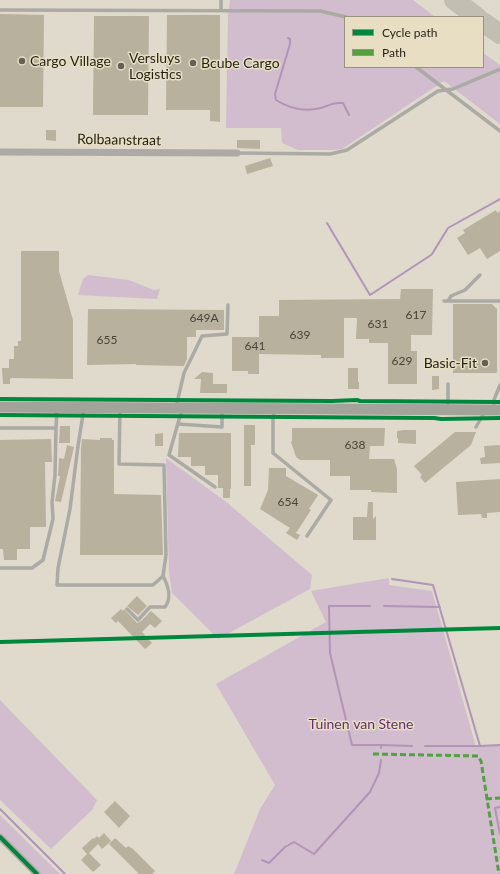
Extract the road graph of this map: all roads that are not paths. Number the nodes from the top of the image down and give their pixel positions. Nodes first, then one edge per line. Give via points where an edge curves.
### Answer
1 (221, 0) edge
2 (0, 10) edge
3 (221, 10) junction
4 (344, 16) edge
5 (417, 68) edge
6 (500, 69) edge
7 (445, 89) junction
8 (500, 131) edge
9 (0, 152) edge
10 (237, 153) joint
11 (480, 275) dead end
12 (500, 301) edge
13 (228, 305) dead end
14 (448, 384) dead end
15 (500, 385) edge
16 (0, 406) edge
17 (57, 407) junction
18 (84, 407) junction
19 (120, 408) junction
20 (179, 408) junction
21 (222, 408) junction
22 (276, 409) junction
23 (448, 410) junction
24 (493, 410) edge
25 (178, 424) junction
26 (476, 427) dead end
27 (0, 428) edge
28 (56, 428) junction
29 (215, 487) dead end
30 (307, 536) dead end
31 (0, 568) edge
32 (163, 576) junction
33 (127, 609) dead end
34 (0, 837) edge
35 (37, 874) edge

1 - 3 lane
2 - 3 lane
3 - 4 lane via 320,10
5 - 7 lane
6 - 7 lane via 453,89
7 - 8 lane
7 - 10 lane via 340,153
9 - 10 street, Rolbaanstraat
11 - 12 lane via 465,290 450,296 446,301
13 - 20 lane via 227,334 202,336 184,373
14 - 23 lane
15 - 24 lane
16 - 17 main road
17 - 18 main road
17 - 28 lane
18 - 19 main road
18 - 32 lane via 57,585 153,585
19 - 20 main road
19 - 32 lane via 119,464 164,465 166,555
20 - 21 main road
20 - 25 lane
21 - 22 main road
21 - 25 lane via 222,426
22 - 23 main road
22 - 30 lane via 273,416 273,453 331,500
23 - 24 main road
24 - 26 lane
25 - 29 lane via 170,455
27 - 28 lane
28 - 31 lane via 53,519 43,560 32,568
32 - 33 lane via 169,594 165,607 150,607 138,620
34 - 35 street

